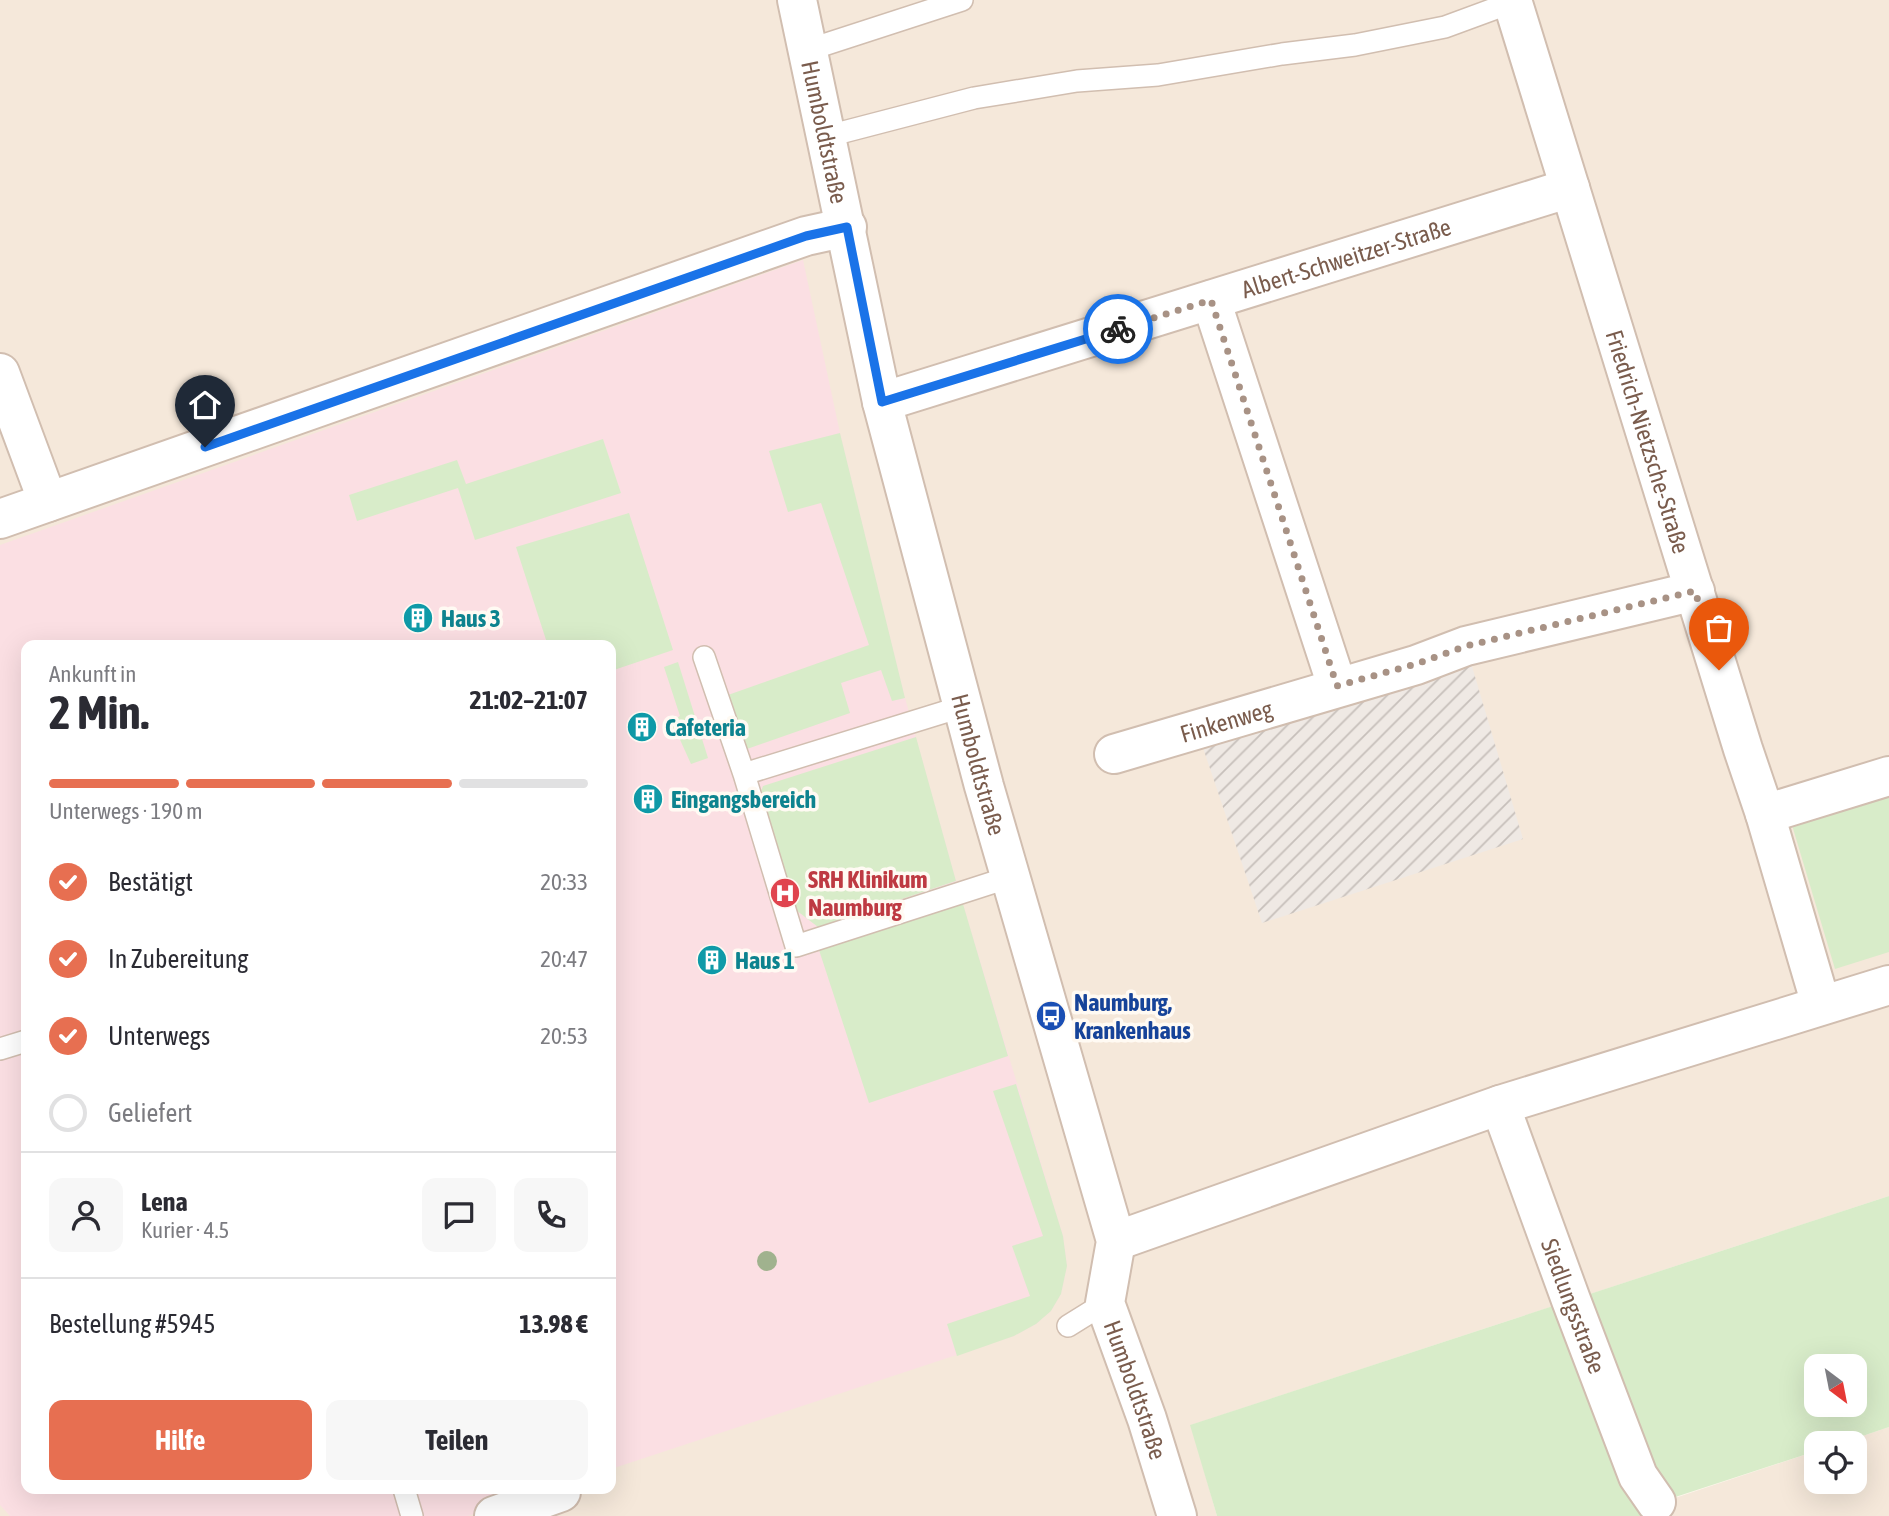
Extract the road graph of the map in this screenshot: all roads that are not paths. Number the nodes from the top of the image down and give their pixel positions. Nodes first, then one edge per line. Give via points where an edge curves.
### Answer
1 (797, 0) edge
2 (962, 0) edge
3 (1513, 1) edge
4 (808, 50) junction
5 (828, 136) junction
6 (1570, 188) junction
7 (847, 227) junction
8 (1211, 300) junction
9 (0, 373) edge
10 (882, 402) junction
11 (48, 502) junction
12 (0, 519) edge
13 (1695, 591) junction
14 (704, 657) dead end
15 (1337, 686) junction
16 (964, 706) junction
17 (1114, 754) dead end
18 (744, 774) junction
19 (1889, 776) edge
20 (1765, 814) junction
21 (1010, 877) junction
22 (1889, 985) edge
23 (1821, 1005) junction
24 (21, 1043) edge
25 (0, 1049) edge
26 (1500, 1105) junction
27 (1116, 1241) junction
28 (1105, 1303) junction
29 (1068, 1325) dead end
30 (405, 1494) edge
31 (555, 1494) edge
32 (1658, 1509) edge
33 (412, 1516) edge
34 (494, 1516) edge
35 (1177, 1516) edge

1 - 4 street, Humboldtstraße
2 - 4 lane
3 - 5 lane via 1445,27 1158,75 1077,81 974,98
3 - 6 street, Friedrich-Nietzsche-Straße
4 - 5 street, Humboldtstraße
5 - 7 street, Humboldtstraße
6 - 8 street, Albert-Schweitzer-Straße
6 - 13 street, Friedrich-Nietzsche-Straße
7 - 10 street, Humboldtstraße
7 - 11 street via 806,236
8 - 10 street, Albert-Schweitzer-Straße
8 - 15 street
9 - 11 street
10 - 16 street, Humboldtstraße
11 - 12 street
13 - 15 street, Finkenweg via 1466,646
13 - 20 street, Friedrich-Nietzsche-Straße
14 - 18 lane
15 - 17 street, Finkenweg
16 - 18 lane
16 - 21 street, Humboldtstraße
18 - 21 lane via 796,946
19 - 20 street
20 - 23 street, Friedrich-Nietzsche-Straße
21 - 27 street, Humboldtstraße
22 - 23 street
23 - 26 street
24 - 25 lane
26 - 27 street
26 - 32 street, Siedlungsstraße via 1638,1476
27 - 28 street, Humboldtstraße
28 - 29 lane
28 - 35 street, Humboldtstraße
30 - 33 lane
31 - 34 street

